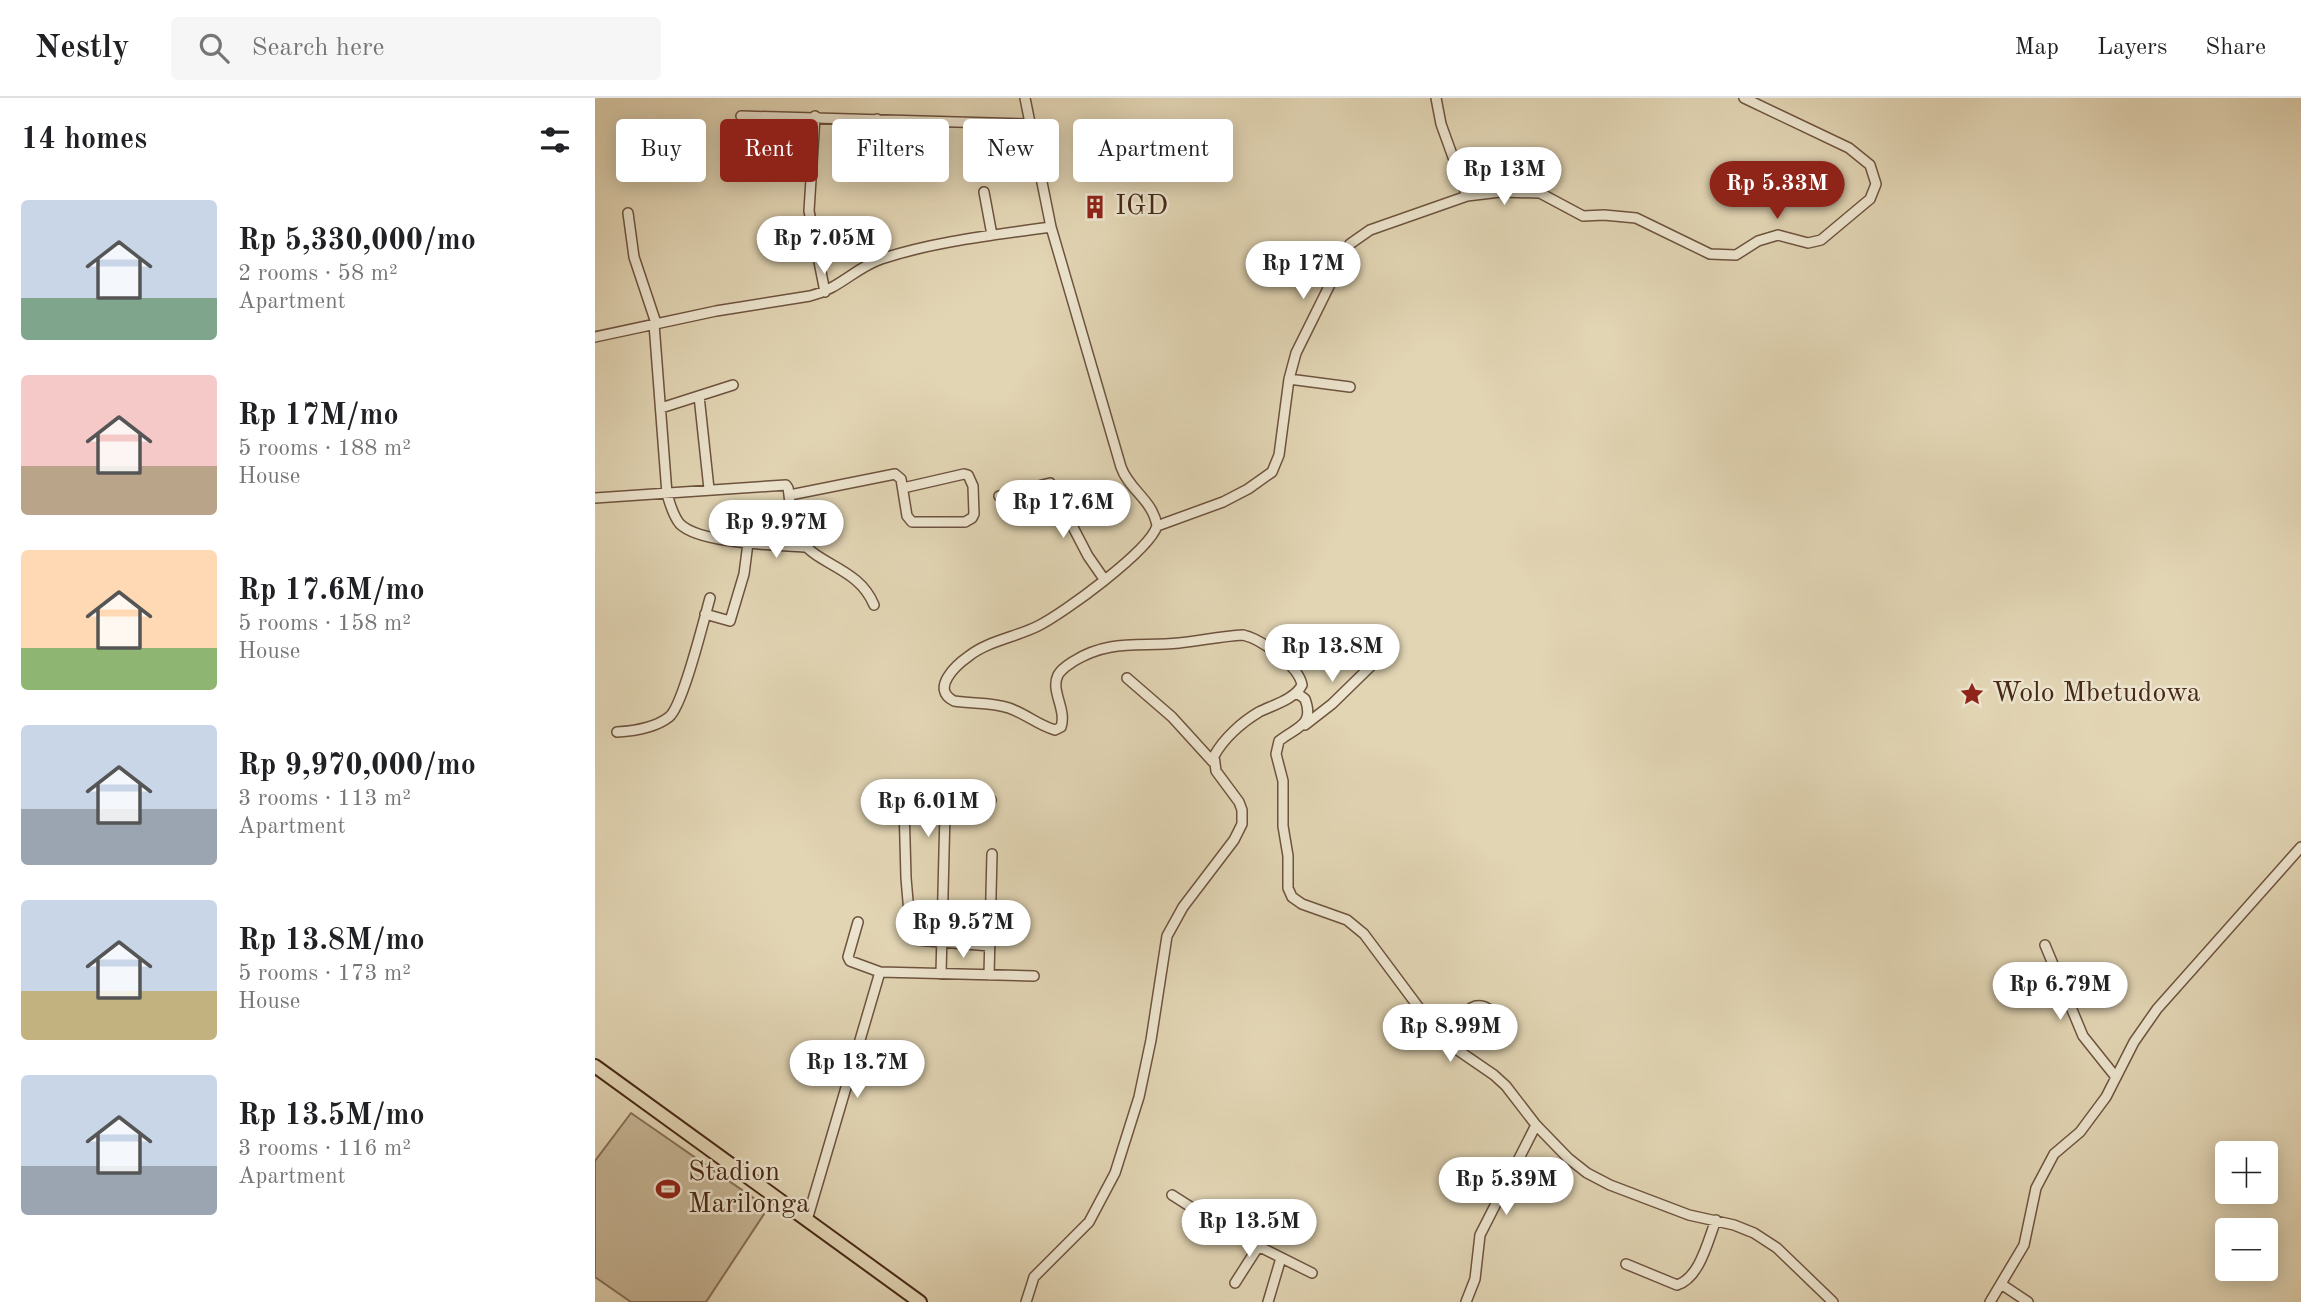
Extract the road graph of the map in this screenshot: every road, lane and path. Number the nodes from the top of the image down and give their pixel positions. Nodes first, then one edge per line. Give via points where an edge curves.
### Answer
1 (1024, 98) edge
2 (1436, 98) edge
3 (1744, 98) edge
4 (741, 116) dead end
5 (814, 116) junction
6 (877, 119) edge
7 (1028, 119) edge
8 (1041, 182) edge
9 (984, 192) dead end
10 (1467, 197) junction
11 (628, 213) dead end
12 (1051, 227) junction
13 (992, 235) junction
14 (825, 292) junction
15 (655, 324) junction
16 (595, 337) edge
17 (1289, 379) junction
18 (733, 385) dead end
19 (1350, 387) dead end
20 (699, 396) junction
21 (661, 408) junction
22 (903, 488) junction
23 (709, 489) junction
24 (667, 494) junction
25 (790, 495) junction
26 (999, 496) dead end
27 (595, 498) edge
28 (1157, 526) junction
29 (748, 543) junction
30 (807, 547) junction
31 (1104, 579) junction
32 (709, 598) dead end
33 (874, 605) dead end
34 (705, 614) junction
35 (1376, 661) dead end
36 (1128, 678) dead end
37 (1297, 693) junction
38 (1305, 724) junction
39 (617, 732) dead end
40 (1213, 762) junction
41 (991, 800) dead end
42 (904, 806) dead end
43 (2301, 847) edge
44 (992, 854) dead end
45 (858, 922) dead end
46 (943, 943) junction
47 (2045, 945) dead end
48 (990, 946) junction
49 (880, 972) junction
50 (941, 974) junction
51 (989, 975) junction
52 (1034, 976) dead end
53 (1505, 1023) dead end
54 (1443, 1040) junction
55 (595, 1066) edge
56 (2115, 1076) junction
57 (1536, 1125) junction
58 (1173, 1195) dead end
59 (807, 1220) junction
60 (1716, 1220) junction
61 (1258, 1247) junction
62 (1281, 1258) junction
63 (1626, 1264) dead end
64 (1312, 1273) dead end
65 (1235, 1283) dead end
66 (2001, 1284) junction
67 (920, 1302) edge
68 (1025, 1302) edge
69 (1268, 1302) edge
70 (1466, 1302) edge
71 (1833, 1302) edge
72 (1990, 1302) edge
73 (2028, 1302) edge

1 - 7 street
2 - 10 street
3 - 10 street via 1849,148 1870,165 1875,184 1870,199 1821,240 1808,243 1779,235 1736,255 1710,254 1636,218 1583,216 1540,193
4 - 5 street
5 - 6 street
5 - 14 street via 809,211
8 - 12 street
9 - 13 street
10 - 17 street via 1370,230 1349,244 1296,354
11 - 15 street via 634,257
12 - 13 street
12 - 28 street via 1121,467 1152,508
13 - 14 street via 883,258
14 - 15 street
15 - 16 street
15 - 21 street
17 - 19 street
17 - 28 street via 1279,455 1272,472 1223,502
18 - 20 street
20 - 21 street
20 - 23 street
21 - 24 street
22 - 22 street via 912,522 965,522 974,514 968,475
22 - 25 street via 895,474
23 - 24 street
23 - 25 street via 782,484
24 - 27 street
24 - 29 street via 676,519 687,529
25 - 30 street via 793,526
26 - 31 street via 1051,484
28 - 31 street via 1141,548
29 - 30 street
29 - 34 street via 730,621
30 - 33 street via 850,575
31 - 37 street via 1038,626 972,653 946,680 947,698 1006,707 1055,730 1064,719 1057,678 1061,670 1090,651 1243,635 1274,651 1291,668 1301,680
32 - 34 street
34 - 39 street via 673,712 651,726
35 - 38 street via 1332,705
36 - 40 street
37 - 38 street via 1308,707
37 - 40 street via 1245,722 1217,751
38 - 54 street via 1279,741 1276,754 1283,780 1288,888 1302,904 1347,920 1364,934
40 - 68 street via 1239,802 1242,824 1167,936 1144,1075 1115,1173 1089,1222 1034,1277
41 - 46 street via 960,799 945,812
42 - 46 street via 911,936
43 - 56 street via 2157,1009
44 - 48 street
45 - 49 street via 848,957
46 - 48 street
46 - 50 street
47 - 56 street via 2083,1036
48 - 51 street
49 - 50 street
49 - 59 street
50 - 51 street
51 - 52 street
53 - 54 street via 1478,1005 1470,1008
54 - 57 street via 1494,1075
55 - 59 highway
56 - 66 street via 2083,1128 2052,1158 2036,1188 2024,1245
57 - 60 street via 1587,1173 1689,1215
57 - 70 street via 1480,1235 1475,1279
58 - 61 street
59 - 67 highway
60 - 63 street via 1697,1266 1684,1283 1677,1285
60 - 71 street via 1753,1233 1777,1248
61 - 62 street
61 - 65 street
62 - 64 street
62 - 69 street
66 - 72 street
66 - 73 street

